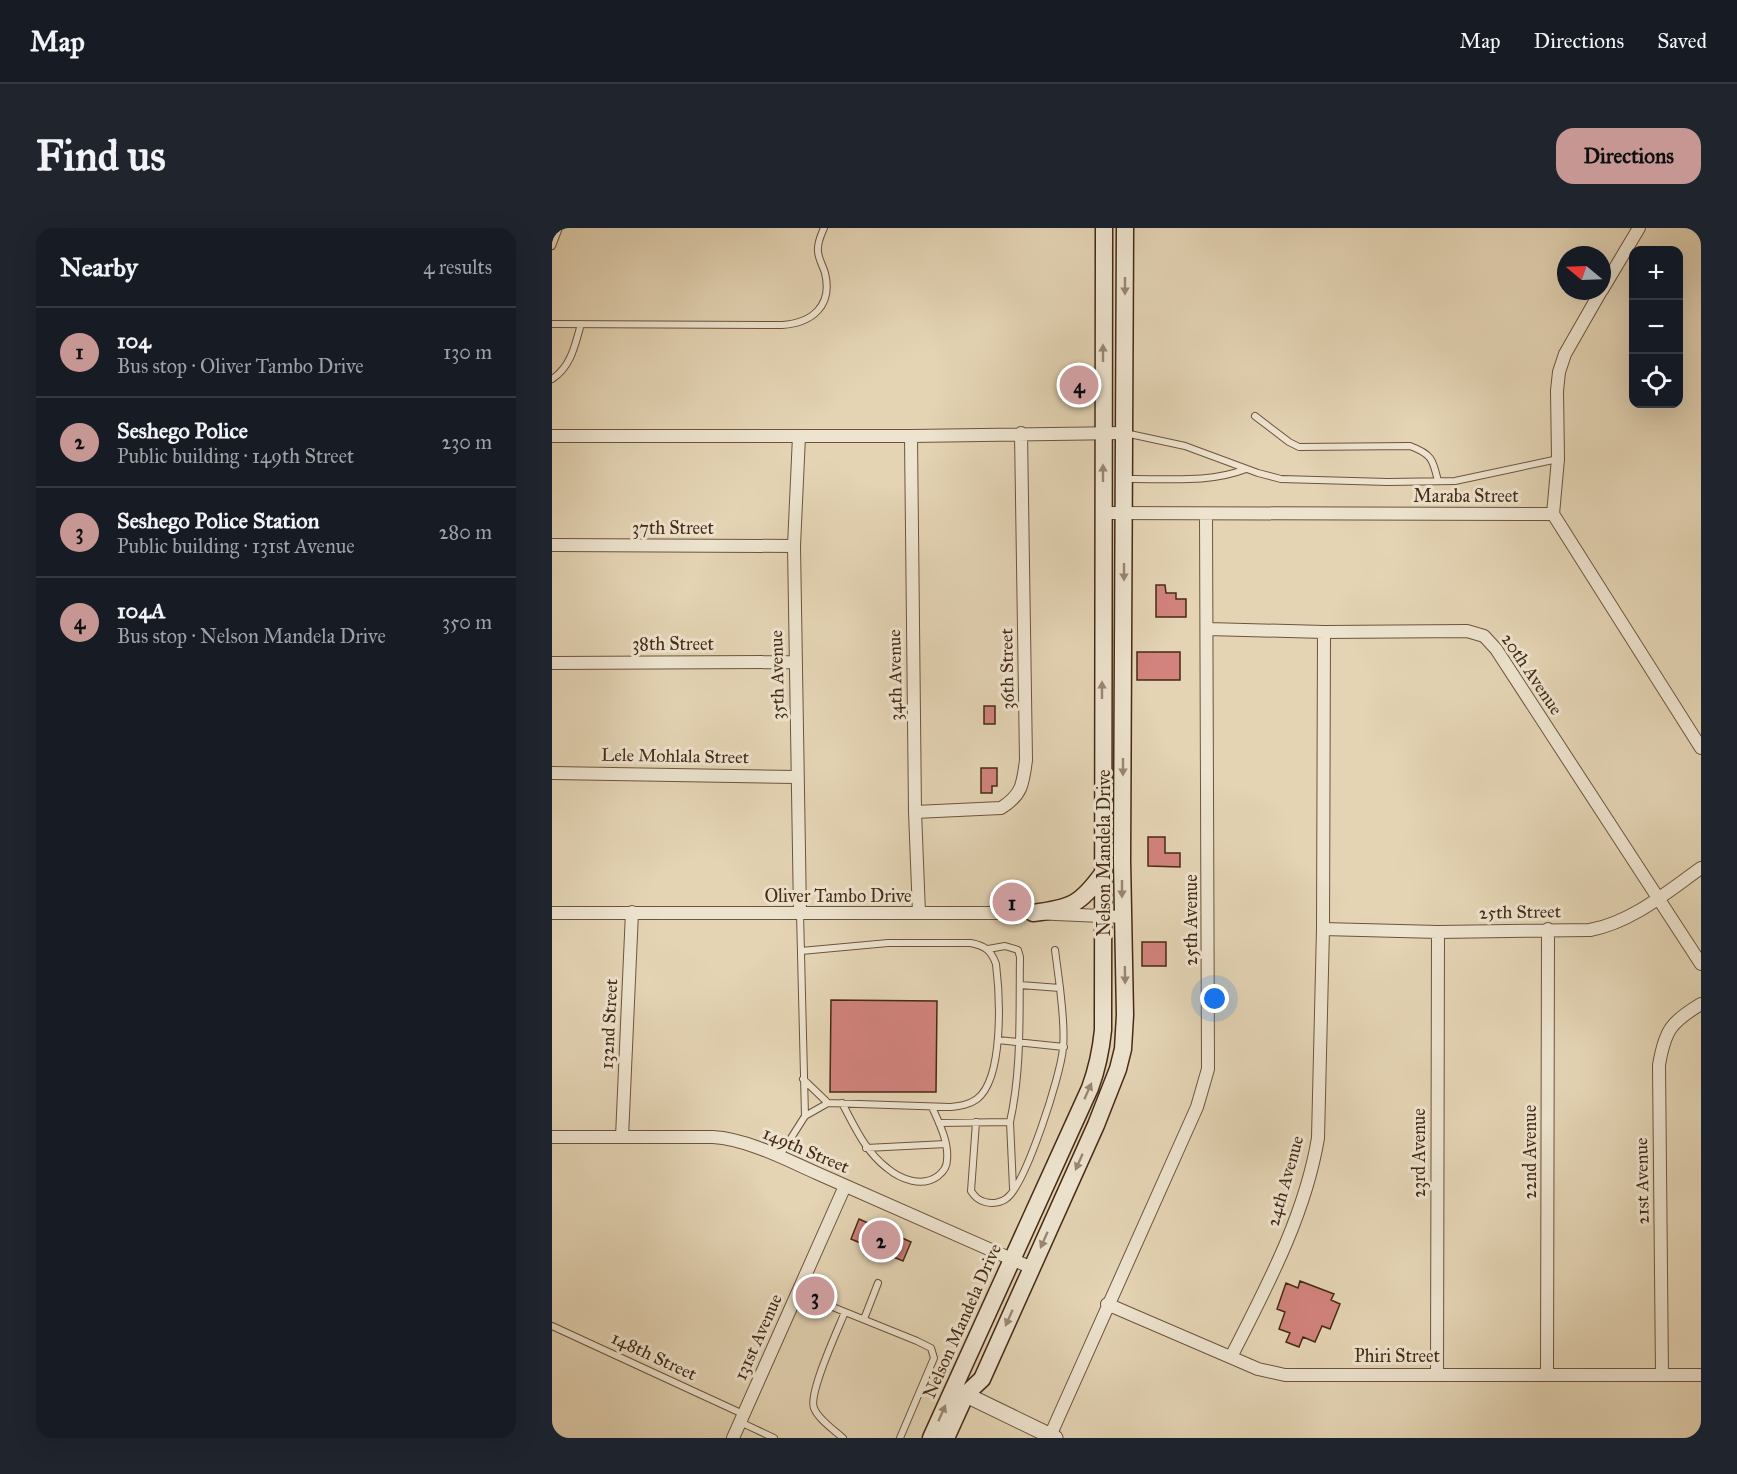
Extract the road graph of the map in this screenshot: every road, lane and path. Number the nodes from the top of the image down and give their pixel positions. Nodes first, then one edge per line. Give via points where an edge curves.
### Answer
1 (559, 228) edge
2 (824, 228) edge
3 (1104, 228) edge
4 (1125, 228) edge
5 (1639, 228) edge
6 (552, 246) edge
7 (1611, 275) edge
8 (1596, 300) edge
9 (552, 324) edge
10 (581, 324) junction
11 (552, 379) edge
12 (1255, 416) dead end
13 (1102, 432) junction
14 (1022, 433) junction
15 (1124, 433) junction
16 (552, 436) edge
17 (799, 436) junction
18 (911, 436) junction
19 (1558, 459) junction
20 (1246, 469) junction
21 (1124, 479) junction
22 (1438, 481) junction
23 (1103, 513) junction
24 (1124, 513) junction
25 (1553, 514) junction
26 (1206, 515) junction
27 (552, 545) edge
28 (794, 546) junction
29 (1208, 629) junction
30 (1324, 632) junction
31 (794, 662) junction
32 (552, 663) edge
33 (1697, 733) edge
34 (1701, 748) edge
35 (552, 773) edge
36 (796, 777) junction
37 (915, 812) junction
38 (1701, 868) edge
39 (1103, 873) junction
40 (1659, 898) junction
41 (632, 912) junction
42 (552, 913) edge
43 (800, 913) junction
44 (919, 913) junction
45 (1033, 913) junction
46 (1102, 916) junction
47 (1124, 917) junction
48 (1323, 929) junction
49 (1548, 929) junction
50 (1438, 932) junction
51 (988, 949) junction
52 (1055, 950) dead end
53 (801, 951) junction
54 (1701, 964) edge
55 (1020, 985) junction
56 (1060, 988) junction
57 (1701, 1004) edge
58 (998, 1040) junction
59 (1020, 1043) junction
60 (1064, 1047) junction
61 (803, 1079) junction
62 (828, 1103) junction
63 (842, 1103) junction
64 (932, 1107) junction
65 (805, 1116) junction
66 (976, 1122) junction
67 (1010, 1122) junction
68 (939, 1123) junction
69 (552, 1137) edge
70 (622, 1137) junction
71 (946, 1144) junction
72 (866, 1148) junction
73 (778, 1157) junction
74 (845, 1186) junction
75 (1013, 1190) junction
76 (1011, 1259) junction
77 (1032, 1268) junction
78 (878, 1283) dead end
79 (797, 1293) junction
80 (1107, 1304) junction
81 (845, 1312) junction
82 (864, 1320) junction
83 (552, 1326) edge
84 (1231, 1357) junction
85 (1437, 1374) junction
86 (1547, 1374) junction
87 (1662, 1375) junction
88 (1701, 1375) edge
89 (960, 1391) junction
90 (742, 1418) junction
91 (1053, 1437) edge
92 (733, 1438) edge
93 (774, 1438) edge
94 (843, 1438) edge
95 (900, 1438) edge
96 (931, 1438) edge
97 (946, 1438) edge

1 - 6 lane
2 - 10 lane via 818,253 825,273 826,295 820,308 803,321 773,326
13 -> 3 main road, Nelson Mandela Drive
4 -> 15 main road, Nelson Mandela Drive
5 - 7 street
8 - 19 street via 1560,365
9 - 10 lane
10 - 11 lane via 568,363
12 - 22 lane via 1299,447 1410,446 1432,459
13 - 14 street
13 - 15 street
23 -> 13 main road, Nelson Mandela Drive
14 - 18 street
14 - 37 street, 36th Street via 1026,760 1023,782 1018,795 1000,808
15 - 20 lane via 1185,446
15 - 21 main road, Nelson Mandela Drive
16 - 17 street
17 - 18 street
17 - 28 street, 35th Avenue
18 - 37 street, 34th Avenue
19 - 22 lane via 1483,476
19 - 25 street
20 - 21 lane via 1212,478
20 - 22 lane via 1281,479
21 - 24 main road, Nelson Mandela Drive
23 - 24 street, Maraba Street
39 -> 23 main road, Nelson Mandela Drive
24 - 26 street, Maraba Street
24 -> 47 main road, Nelson Mandela Drive
25 - 26 street, Maraba Street
25 - 33 street
26 - 29 street, 25th Avenue
27 - 28 street, 37th Street
28 - 31 street, 35th Avenue
29 - 30 street, 20th Avenue
29 - 80 street, 25th Avenue via 1208,1069 1197,1107
30 - 40 street, 20th Avenue via 1467,631 1489,640
30 - 48 street, 24th Avenue
31 - 32 street, 38th Street
31 - 36 street, 35th Avenue
33 - 34 street
35 - 36 street, Lele Mohlala Street
36 - 43 street, 35th Avenue
37 - 44 street, 34th Avenue
38 - 40 street, 25th Street
39 - 45 main road via 1087,894 1073,904
39 - 46 main road, Nelson Mandela Drive
40 - 49 street, 25th Street via 1606,927
40 - 54 street, 20th Avenue
41 - 42 street, Oliver Tambo Drive
41 - 43 street, Oliver Tambo Drive
41 - 70 street, 132nd Street
43 - 44 street, Oliver Tambo Drive
43 - 53 lane
44 - 45 street, Oliver Tambo Drive
45 - 46 street, Oliver Tambo Drive
46 - 47 street, Oliver Tambo Drive
76 -> 46 main road, Nelson Mandela Drive via 1096,1071 1103,1030
47 -> 77 main road, Nelson Mandela Drive via 1125,1030 1118,1069
48 - 50 street, 25th Street
48 - 84 street, 24th Avenue via 1315,1159 1287,1240
49 - 50 street, 25th Street
49 - 86 street, 22nd Avenue
50 - 85 street, 23rd Avenue
51 - 53 lane via 971,943 898,943
51 - 55 lane via 1005,945 1018,950
51 - 58 lane via 997,972
52 - 56 lane
53 - 61 lane
55 - 56 lane
55 - 59 lane
56 - 60 lane
57 - 87 street, 21st Avenue via 1680,1016 1670,1029 1659,1065
58 - 59 lane
58 - 64 lane via 992,1078 986,1090 967,1104
59 - 60 lane
59 - 67 lane
60 - 75 lane via 1051,1101
61 - 62 lane
61 - 65 lane
62 - 63 lane
62 - 65 lane
63 - 64 lane
63 - 72 lane
64 - 68 lane
65 - 73 lane
66 - 67 lane
66 - 68 lane
66 - 75 lane via 971,1191 977,1199 990,1203 1006,1198
67 - 75 lane
68 - 71 lane
69 - 70 street, 149th Street
70 - 73 street, 149th Street via 723,1137
71 - 72 lane
71 - 72 lane via 948,1158 943,1172 922,1182 896,1175
73 - 74 street, 149th Street
74 - 76 street, 149th Street
74 - 79 street, 131st Avenue
76 - 77 street, 149th Street
76 - 89 main road, Nelson Mandela Drive
77 -> 89 main road, Nelson Mandela Drive via 982,1378
78 - 82 lane
79 - 81 lane
79 - 90 street, 131st Avenue
80 - 84 street, Phiri Street
80 - 91 street, 25th Avenue
81 - 82 lane
81 - 94 lane via 812,1396 815,1411
82 - 95 lane via 934,1352
83 - 90 lane, 148th Street
84 - 85 street, Phiri Street via 1285,1375
85 - 86 street, Phiri Street
86 - 87 street, Phiri Street
87 - 88 street, Phiri Street
89 - 91 street
96 -> 89 main road, Nelson Mandela Drive
89 - 97 main road, Nelson Mandela Drive
90 - 92 street, 131st Avenue
90 - 93 lane, 148th Street

